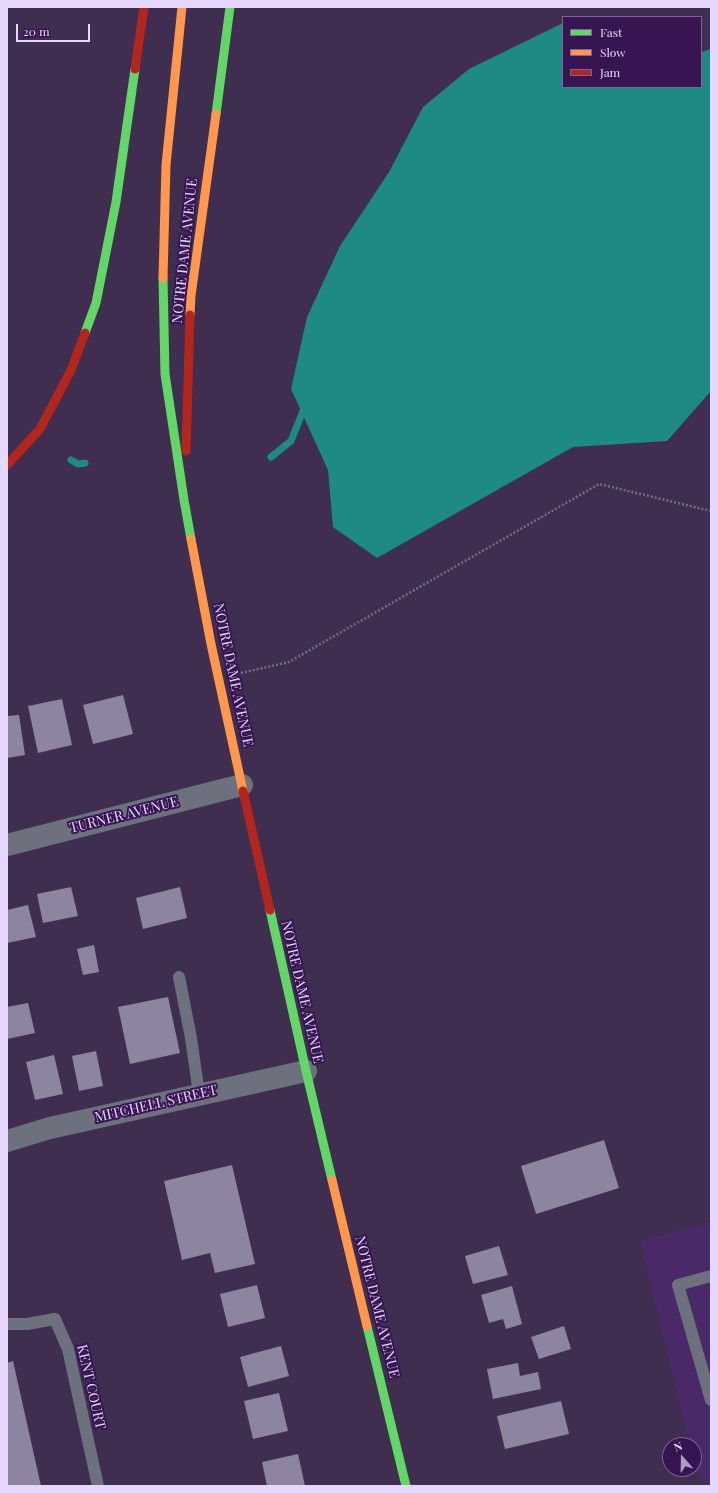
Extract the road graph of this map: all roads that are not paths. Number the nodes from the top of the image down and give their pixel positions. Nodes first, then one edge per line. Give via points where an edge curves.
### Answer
1 (144, 7) edge
2 (182, 7) edge
3 (230, 7) edge
4 (7, 465) edge
5 (184, 500) junction
6 (242, 785) junction
7 (7, 845) edge
8 (179, 977) dead end
9 (306, 1071) junction
10 (199, 1094) junction
11 (7, 1141) edge
12 (711, 1276) edge
13 (7, 1324) edge
14 (711, 1400) edge
15 (98, 1486) edge
16 (406, 1486) edge

1 - 4 main road via 116,202 96,303 71,370 40,429
2 - 5 main road, NOTRE DAME AVENUE via 166,165 162,269 165,374
3 - 5 main road, NOTRE DAME AVENUE via 191,296
5 - 6 main road, NOTRE DAME AVENUE
6 - 7 street, TURNER AVENUE
6 - 9 main road, NOTRE DAME AVENUE
8 - 10 lane
9 - 10 street, MITCHELL STREET
9 - 16 main road, NOTRE DAME AVENUE
10 - 11 street, MITCHELL STREET via 50,1128
12 - 14 lane via 678,1285
13 - 15 lane, KENT COURT via 27,1324 55,1319 68,1349

